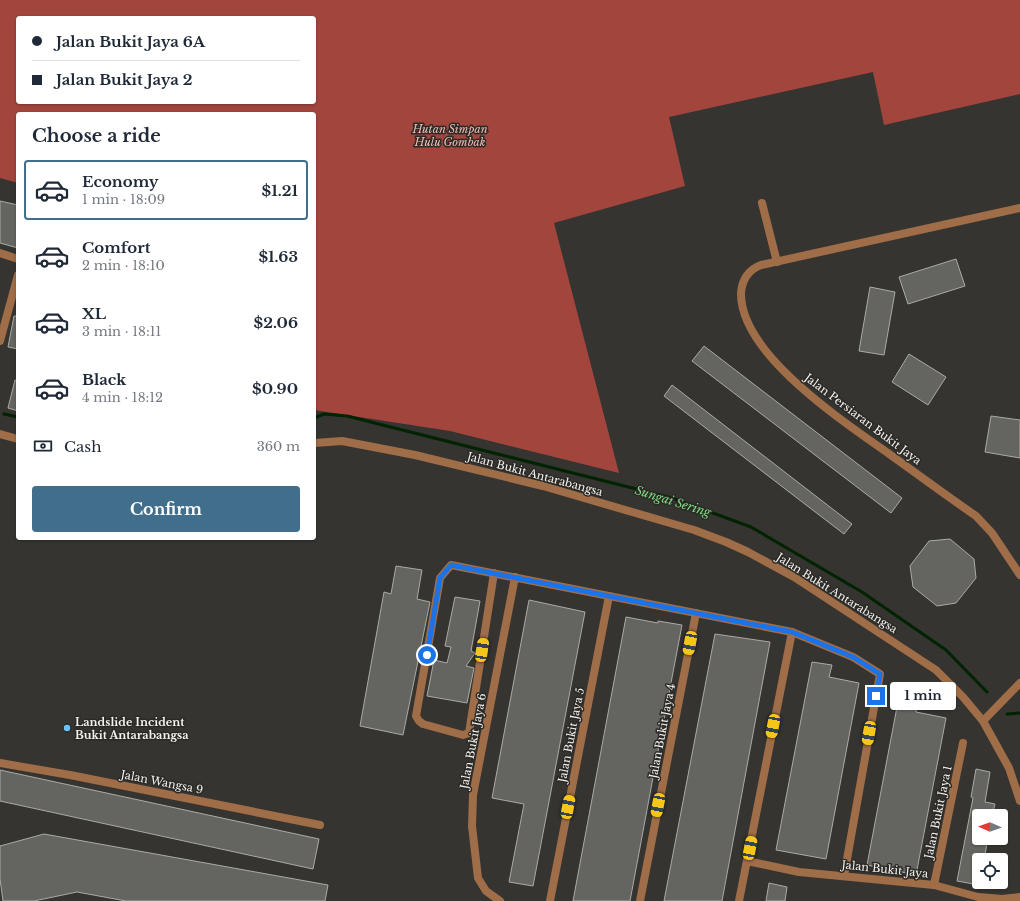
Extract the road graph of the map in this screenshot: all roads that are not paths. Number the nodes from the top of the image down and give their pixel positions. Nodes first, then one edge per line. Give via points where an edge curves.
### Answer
1 (762, 203) dead end
2 (1020, 208) edge
3 (0, 253) edge
4 (16, 258) edge
5 (777, 262) junction
6 (16, 282) edge
7 (0, 341) edge
8 (0, 434) edge
9 (16, 438) edge
10 (316, 443) edge
11 (494, 573) junction
12 (1020, 575) edge
13 (515, 578) junction
14 (609, 596) junction
15 (696, 613) junction
16 (792, 632) junction
17 (1020, 683) edge
18 (983, 721) junction
19 (963, 743) dead end
20 (0, 763) edge
21 (1020, 802) edge
22 (320, 825) dead end
23 (747, 861) junction
24 (844, 876) junction
25 (934, 886) junction
26 (1020, 897) edge
27 (500, 901) edge
28 (550, 901) edge
29 (640, 901) edge
30 (739, 901) edge

1 - 5 street
2 - 5 street, Jalan Persiaran Bukit Jaya
3 - 4 street
5 - 12 street, Jalan Persiaran Bukit Jaya via 761,265 750,271 742,290 744,314 762,345 788,376 841,419 976,516 992,533
6 - 7 street
8 - 9 street
10 - 18 street, Jalan Bukit Antarabangsa via 342,441 415,455 551,488 726,542 794,577 936,670
11 - 11 street via 451,565 440,578 416,716 419,721 463,735 469,734
11 - 13 street
13 - 14 street
13 - 27 street, Jalan Bukit Jaya 6 via 473,795 472,826 478,878 486,891
14 - 15 street
14 - 28 street, Jalan Bukit Jaya 5
15 - 16 street
15 - 29 street, Jalan Bukit Jaya 4
16 - 23 street
16 - 24 street via 853,657 880,674
17 - 18 street
18 - 21 street, Jalan Bukit Antarabangsa via 1009,768
19 - 25 street, Jalan Bukit Jaya 1
20 - 22 street, Jalan Wangsa 9
23 - 24 street, Jalan Bukit Jaya via 799,872
23 - 30 street
24 - 25 street, Jalan Bukit Jaya
25 - 26 street, Jalan Bukit Jaya via 978,897

